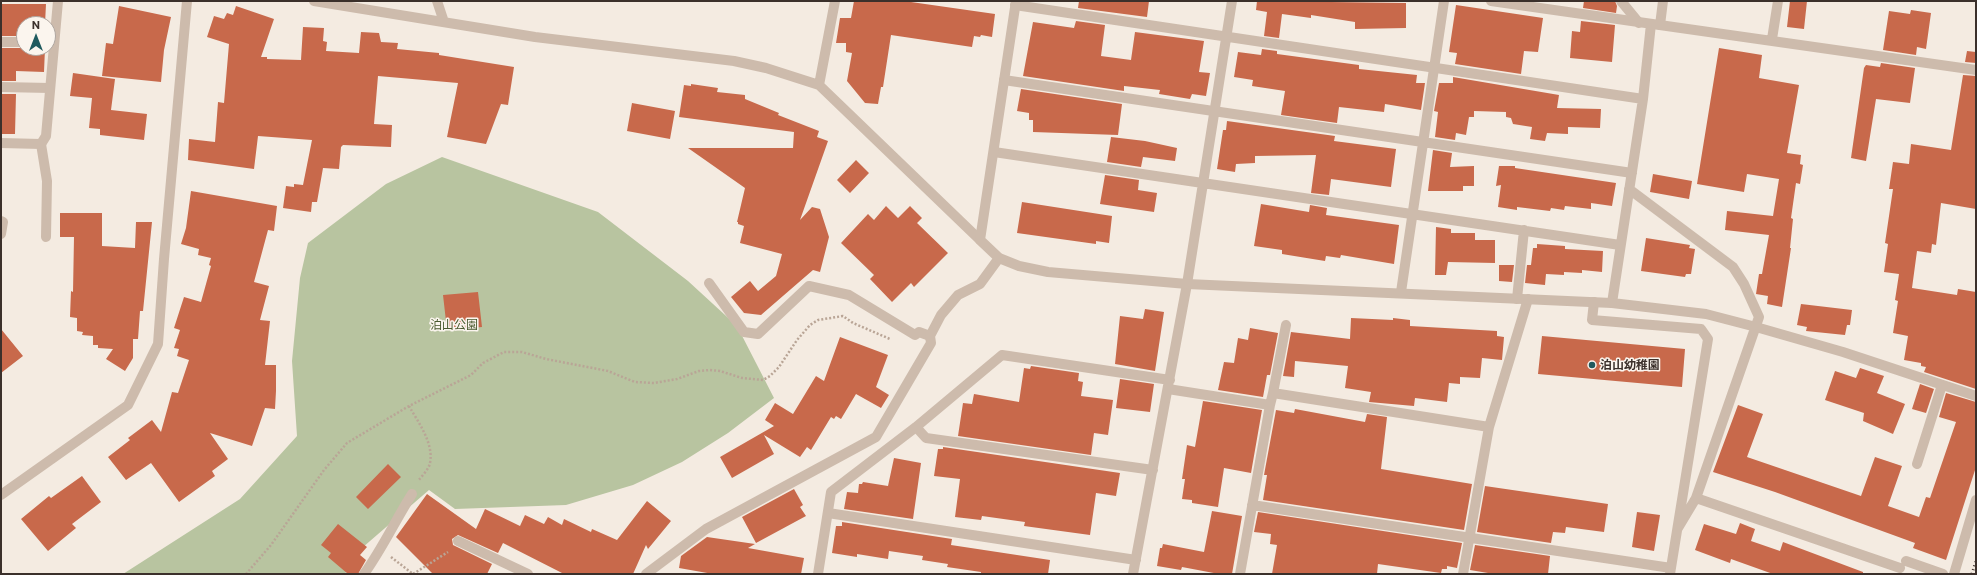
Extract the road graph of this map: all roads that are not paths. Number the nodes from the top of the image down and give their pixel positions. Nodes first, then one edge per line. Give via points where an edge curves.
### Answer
1 (58, 1) edge
2 (187, 1) edge
3 (314, 1) edge
4 (437, 1) edge
5 (835, 1) edge
6 (1232, 1) edge
7 (1444, 1) edge
8 (1491, 1) edge
9 (1621, 1) edge
10 (1663, 1) edge
11 (1778, 1) edge
12 (1015, 3) edge
13 (56, 16) edge
14 (444, 22) junction
15 (1639, 23) junction
16 (1656, 24) junction
17 (1227, 36) junction
18 (1772, 39) junction
19 (1, 42) edge
20 (16, 42) edge
21 (51, 56) edge
22 (1433, 68) junction
23 (1976, 70) edge
24 (1004, 80) junction
25 (819, 85) junction
26 (1, 87) edge
27 (50, 88) junction
28 (1643, 99) junction
29 (1216, 111) junction
30 (1423, 141) junction
31 (1, 143) edge
32 (41, 144) junction
33 (994, 152) junction
34 (1632, 174) junction
35 (1204, 183) junction
36 (1629, 189) junction
37 (1412, 213) junction
38 (1, 221) edge
39 (1524, 230) junction
40 (1, 234) edge
41 (46, 237) dead end
42 (980, 240) junction
43 (1620, 245) junction
44 (999, 258) junction
45 (709, 283) dead end
46 (1187, 284) junction
47 (1401, 292) junction
48 (1517, 299) junction
49 (1528, 299) junction
50 (1594, 302) junction
51 (1612, 303) junction
52 (1286, 326) dead end
53 (1756, 327) junction
54 (930, 336) junction
55 (1169, 384) junction
56 (1942, 385) junction
57 (1273, 392) junction
58 (1976, 396) edge
59 (1270, 405) junction
60 (1489, 426) junction
61 (916, 427) junction
62 (1917, 464) dead end
63 (1153, 470) junction
64 (412, 494) road end
65 (1, 495) edge
66 (1696, 498) junction
67 (1976, 500) edge
68 (1252, 505) junction
69 (828, 513) junction
70 (1678, 528) junction
71 (1469, 538) junction
72 (458, 541) road end
73 (1136, 560) junction
74 (1671, 571) edge
75 (364, 574) edge
76 (528, 574) edge
77 (646, 574) edge
78 (818, 574) edge
79 (1134, 574) edge
80 (1240, 574) edge
81 (1463, 574) edge
82 (1943, 574) edge
83 (1954, 574) edge

1 - 13 street
2 - 65 street via 158,344 128,405
3 - 14 street
4 - 14 street
5 - 25 street
6 - 17 street
7 - 22 street
8 - 15 street
9 - 15 street
10 - 16 street
11 - 18 street
12 - 17 street
12 - 24 street
14 - 25 street via 535,37 734,61
15 - 16 street
16 - 18 street
16 - 28 street
17 - 22 street
17 - 29 street
18 - 23 street
19 - 20 street
21 - 27 street
22 - 28 street
22 - 30 street
24 - 29 street
24 - 33 street
25 - 42 street
26 - 27 street
27 - 32 street via 46,136
28 - 34 street
29 - 30 street
29 - 35 street
30 - 34 street
30 - 37 street
31 - 32 street
32 - 41 street via 47,181
33 - 35 street
33 - 42 street
34 - 36 street
35 - 37 street
35 - 46 street
36 - 43 street
36 - 53 street via 1733,267 1759,317
37 - 39 street
37 - 47 street
38 - 40 street
39 - 43 street
39 - 48 street
42 - 44 street
43 - 51 street
44 - 46 street via 1019,266 1048,272
44 - 54 street via 980,284 958,295 941,315
45 - 54 street via 744,332 758,334 809,286 849,295 915,335 919,332
46 - 47 street
46 - 55 street
47 - 48 street
48 - 49 street
49 - 50 street
49 - 60 street
50 - 51 street
50 - 70 street via 1592,320 1701,329 1708,339
51 - 53 street via 1706,314
52 - 57 street
53 - 56 street via 1843,352
53 - 66 street
54 - 77 street via 931,344 876,437 706,528
55 - 59 street
55 - 61 street via 1002,355
55 - 63 street
56 - 58 street
56 - 62 street
57 - 59 street
57 - 60 street
59 - 68 street
60 - 71 street
61 - 63 street via 926,438
61 - 69 street via 831,492
63 - 73 street
64 - 75 street via 386,536 380,552
66 - 70 street
66 - 82 street via 1903,565
67 - 83 street
68 - 71 street
68 - 80 street
69 - 73 street
69 - 78 street
70 - 74 street
71 - 74 street
71 - 81 street
72 - 76 street
73 - 79 street

